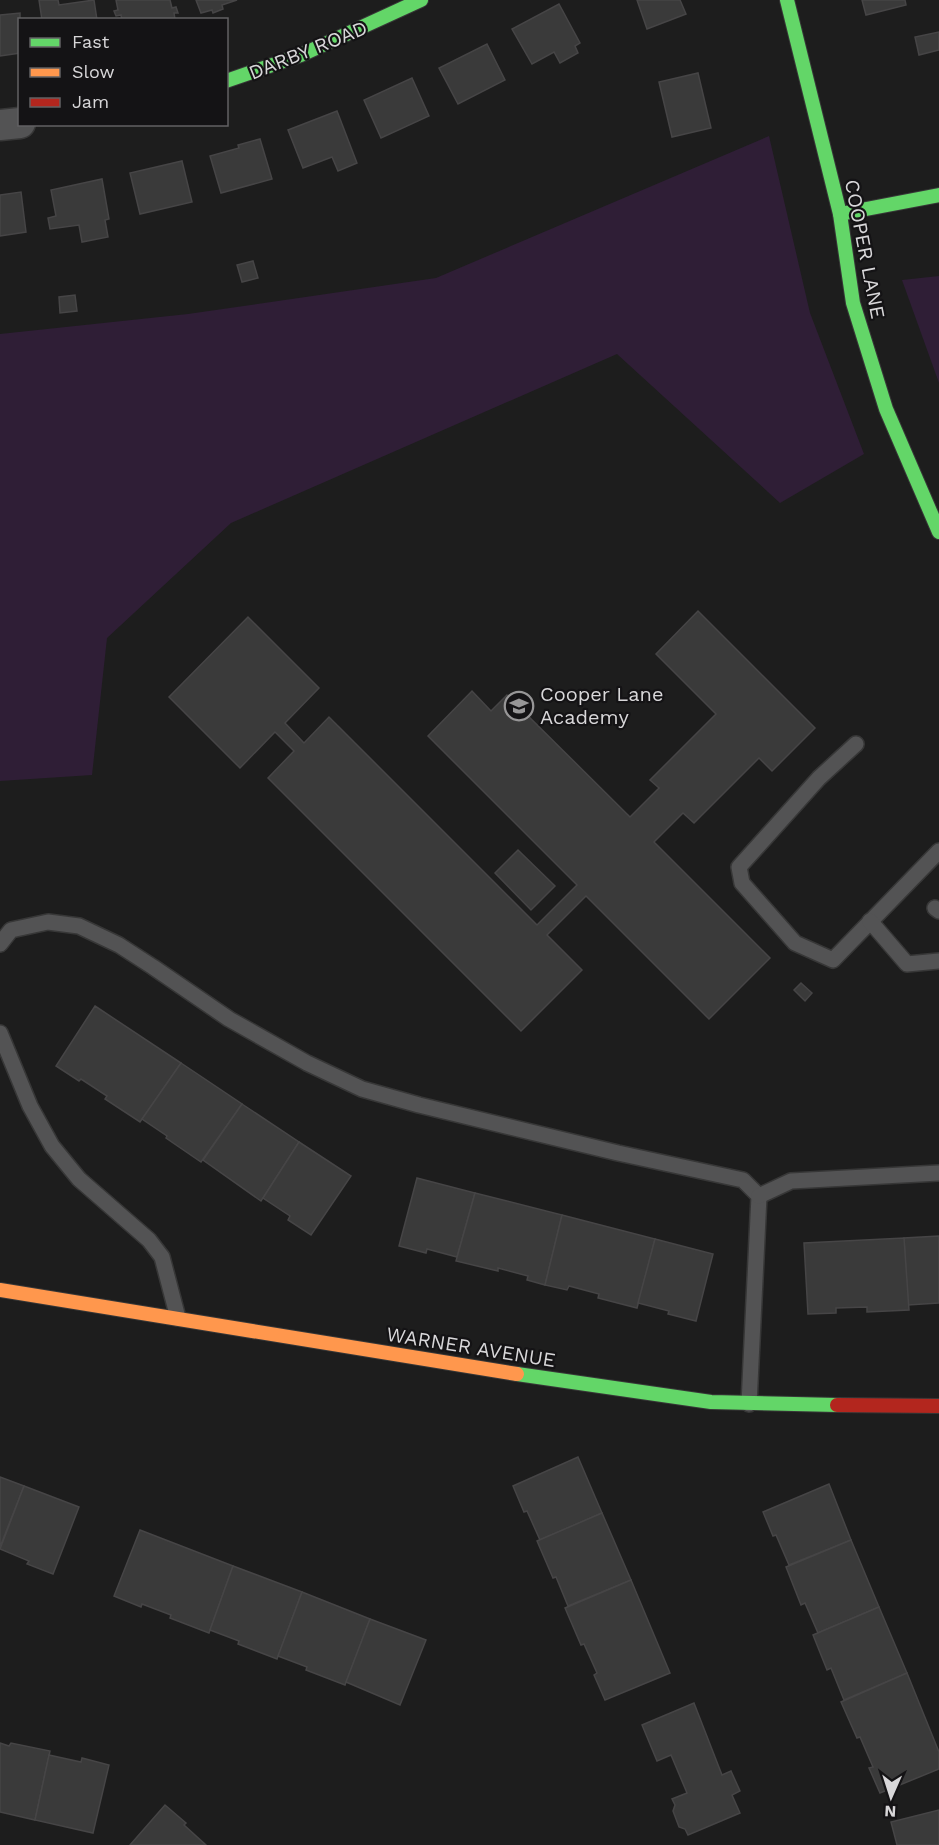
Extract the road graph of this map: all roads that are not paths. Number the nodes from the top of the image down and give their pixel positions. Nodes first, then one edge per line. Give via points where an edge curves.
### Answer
1 (421, 0) edge
2 (787, 0) edge
3 (228, 80) edge
4 (18, 123) edge
5 (0, 124) edge
6 (939, 195) edge
7 (840, 214) junction
8 (939, 532) edge
9 (856, 744) dead end
10 (939, 851) edge
11 (870, 921) junction
12 (0, 944) edge
13 (939, 961) edge
14 (0, 1033) edge
15 (939, 1173) edge
16 (759, 1196) junction
17 (0, 1290) edge
18 (178, 1318) junction
19 (749, 1404) junction
20 (939, 1406) edge

1 - 3 street, DARBY ROAD via 351,34
2 - 7 street, COOPER LANE
4 - 5 street
6 - 7 street
7 - 8 street, COOPER LANE via 853,303 886,410
9 - 11 lane via 819,778 739,867 742,883 795,943 833,960
10 - 11 lane
11 - 13 lane via 907,964
12 - 16 lane via 10,930 48,922 79,926 145,961 229,1019 362,1089 743,1180
14 - 18 lane via 30,1106 52,1146 79,1179 149,1240 162,1257
15 - 16 lane via 791,1181
16 - 19 lane
17 - 18 street, WARNER AVENUE
18 - 19 street, WARNER AVENUE via 597,1387
19 - 20 street, WARNER AVENUE

